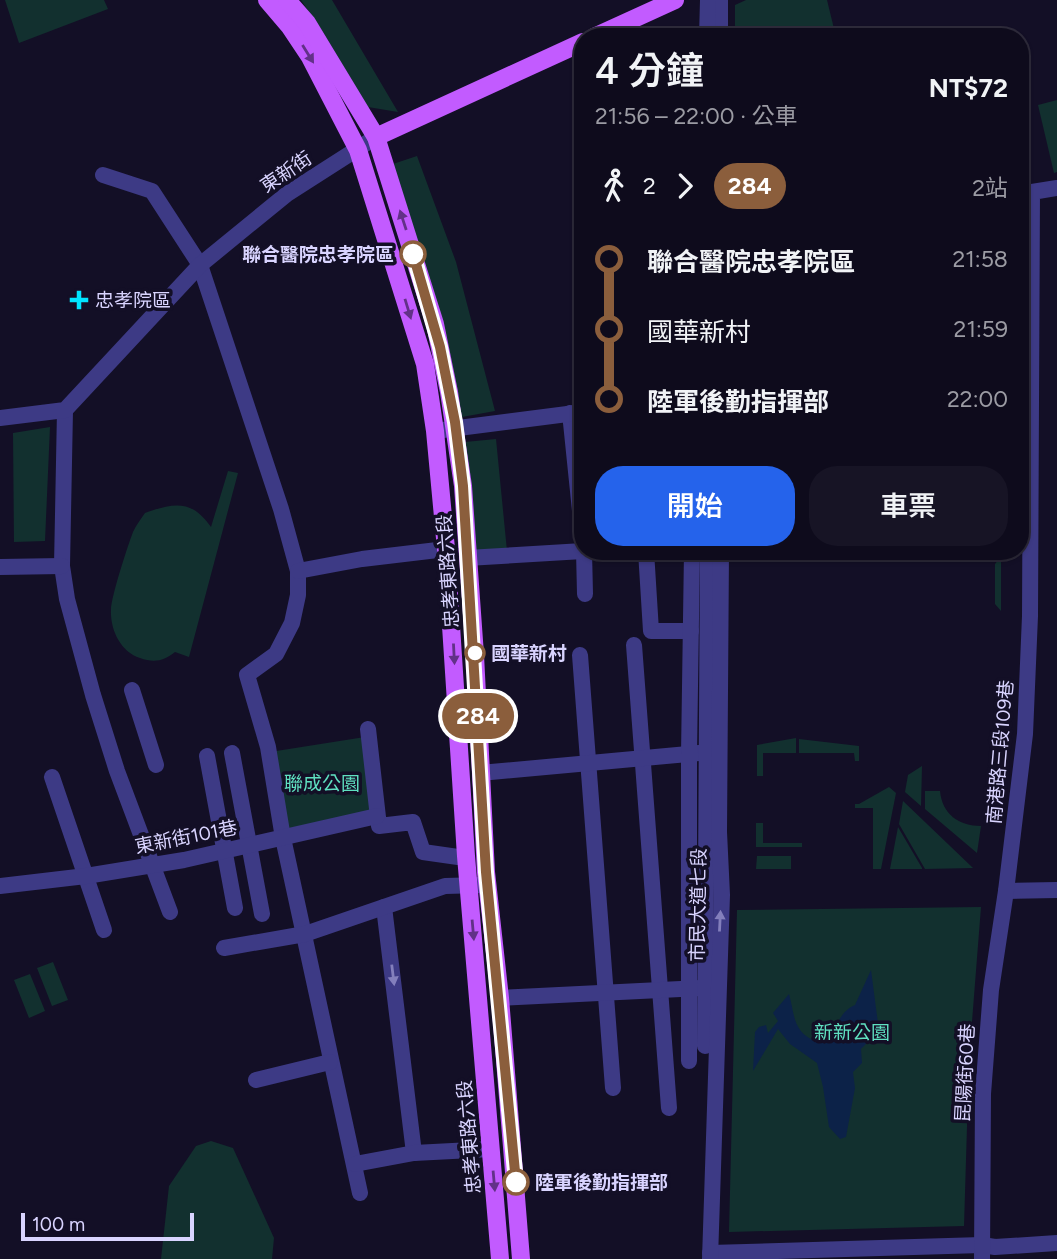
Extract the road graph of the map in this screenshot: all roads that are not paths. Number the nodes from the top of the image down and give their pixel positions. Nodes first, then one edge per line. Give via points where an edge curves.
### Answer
1 (267, 0) edge
2 (287, 0) edge
3 (675, 0) edge
4 (708, 0) edge
5 (720, 0) edge
6 (614, 28) edge
7 (708, 28) edge
8 (720, 28) edge
9 (574, 46) edge
10 (376, 137) junction
11 (358, 150) junction
12 (103, 175) dead end
13 (1057, 187) edge
14 (200, 265) junction
15 (65, 410) junction
16 (574, 412) edge
17 (0, 418) edge
18 (456, 429) junction
19 (435, 431) junction
20 (446, 549) junction
21 (574, 552) edge
22 (467, 558) junction
23 (583, 560) edge
24 (647, 560) edge
25 (692, 560) edge
26 (708, 560) edge
27 (722, 560) edge
28 (62, 566) junction
29 (0, 567) edge
30 (298, 571) junction
31 (585, 594) dead end
32 (691, 631) junction
33 (634, 645) dead end
34 (580, 655) dead end
35 (132, 690) dead end
36 (368, 729) dead end
37 (232, 753) dead end
38 (709, 753) junction
39 (689, 754) junction
40 (208, 756) dead end
41 (641, 760) junction
42 (589, 763) junction
43 (156, 765) dead end
44 (480, 773) junction
45 (52, 776) dead end
46 (377, 816) junction
47 (283, 838) junction
48 (250, 846) junction
49 (226, 851) junction
50 (466, 856) junction
51 (154, 865) junction
52 (86, 876) junction
53 (488, 884) junction
54 (0, 886) edge
55 (470, 886) junction
56 (1057, 890) edge
57 (1006, 891) junction
58 (384, 907) junction
59 (235, 908) dead end
60 (170, 912) dead end
61 (262, 914) dead end
62 (104, 930) dead end
63 (305, 934) junction
64 (224, 948) dead end
65 (704, 988) junction
66 (660, 989) junction
67 (606, 992) junction
68 (499, 998) junction
69 (689, 1061) dead end
70 (330, 1062) junction
71 (256, 1080) dead end
72 (613, 1088) dead end
73 (669, 1108) dead end
74 (491, 1149) junction
75 (414, 1153) junction
76 (355, 1164) junction
77 (360, 1193) dead end
78 (1057, 1243) edge
79 (982, 1252) edge
80 (708, 1257) edge
81 (500, 1259) edge
82 (521, 1259) edge

1 -> 11 main road, 忠孝東路六段 via 310,57
2 - 10 main road, 忠孝東路六段 via 307,23
3 - 6 main road
4 - 7 street
5 - 8 street
9 - 10 main road, 東新街
10 - 11 street, 東新街
18 -> 10 main road, 忠孝東路六段 via 435,324
11 - 14 street, 東新街 via 286,194
11 -> 19 main road, 忠孝東路六段 via 425,364
12 - 14 street via 152,191
13 - 57 street, 南港路三段109巷 via 1032,192 1030,615 1025,734
14 - 15 street, 東新街
14 - 30 street
15 - 17 street
15 - 28 street
16 - 18 street
18 - 19 street
18 - 22 main road, 忠孝東路六段
19 - 20 main road, 忠孝東路六段
20 - 30 street
20 -> 50 main road, 忠孝東路六段
21 - 22 street
22 - 44 main road, 忠孝東路六段
23 - 31 street
24 - 32 street via 651,631
25 - 32 street
26 - 38 street, 市民大道七段
65 -> 27 street, 市民大道七段 via 722,895
28 - 29 street
28 - 51 street via 93,695
30 - 47 street via 292,624 276,654 247,675 268,747
32 - 39 street
33 - 41 street
34 - 42 street
35 - 43 street
36 - 46 street
37 - 48 street
38 - 39 street
38 - 65 street, 市民大道七段
39 - 41 street
39 - 65 street
40 - 49 street
41 - 42 street
41 - 66 street
42 - 44 street
42 - 67 street
44 - 53 main road, 忠孝東路六段
45 - 52 street
46 - 47 street, 東新街101巷
46 - 50 street via 379,826 413,822 423,852
47 - 48 street, 東新街101巷
47 - 63 street
48 - 49 street, 東新街101巷
48 - 61 street
49 - 51 street, 東新街101巷
49 - 59 street
50 - 55 main road, 忠孝東路六段
51 - 52 street, 東新街101巷
51 - 60 street
52 - 54 street, 東新街101巷
52 - 62 street
53 - 55 street
53 - 68 main road, 忠孝東路六段
55 - 58 street via 444,886
55 -> 74 main road, 忠孝東路六段
56 - 57 street
57 - 79 street, 昆陽街60巷 via 991,990 983,1094
58 - 63 street
58 -> 75 street
63 - 64 street
63 - 70 street
65 - 66 street
65 - 69 street
65 - 80 street, 市民大道七段
66 - 67 street
66 - 73 street
67 - 68 street
67 - 72 street
68 - 82 main road, 忠孝東路六段
70 - 71 street
70 - 76 street
74 - 75 street
74 -> 81 main road, 忠孝東路六段
75 - 76 street
76 - 77 street
78 - 79 street
79 - 80 street

